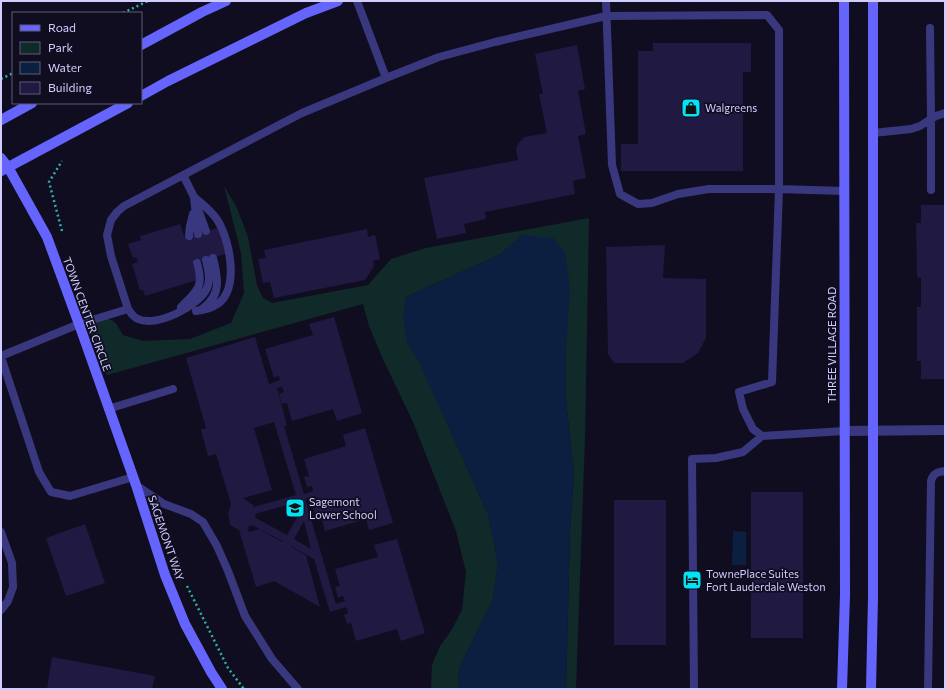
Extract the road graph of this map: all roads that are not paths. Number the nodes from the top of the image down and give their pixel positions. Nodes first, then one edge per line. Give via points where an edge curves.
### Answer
1 (226, 1) edge
2 (338, 1) edge
3 (357, 1) edge
4 (606, 1) edge
5 (844, 1) edge
6 (873, 1) edge
7 (606, 16) junction
8 (930, 28) dead end
9 (142, 44) edge
10 (386, 78) junction
11 (142, 95) edge
12 (30, 104) edge
13 (126, 104) edge
14 (945, 113) edge
15 (931, 119) junction
16 (1, 120) edge
17 (873, 133) junction
18 (1, 158) edge
19 (4, 169) edge
20 (183, 175) junction
21 (779, 189) junction
22 (931, 190) dead end
23 (844, 191) junction
24 (194, 200) junction
25 (202, 232) dead end
26 (189, 236) dead end
27 (197, 263) dead end
28 (128, 308) junction
29 (196, 311) junction
30 (172, 316) junction
31 (79, 324) junction
32 (1, 356) edge
33 (173, 389) dead end
34 (108, 409) junction
35 (945, 430) edge
36 (844, 431) junction
37 (874, 431) junction
38 (762, 436) junction
39 (945, 471) edge
40 (134, 481) junction
41 (1, 532) edge
42 (1, 610) edge
43 (222, 689) edge
44 (298, 689) edge
45 (694, 689) edge
46 (842, 689) edge
47 (871, 689) edge
48 (928, 689) edge

1 - 9 street
2 - 11 street via 306,13
3 - 10 lane
4 - 7 lane
5 - 23 street, THREE VILLAGE ROAD
6 - 17 street
7 - 10 lane via 439,57
7 - 21 lane via 767,15 780,30
7 - 21 lane via 612,165 620,194 638,204 652,204 678,194 709,189
8 - 15 lane
10 - 20 lane via 302,113
12 - 16 street
13 - 19 street
14 - 15 lane
15 - 17 lane via 911,129
15 - 22 lane
17 - 37 street
18 - 19 street, TOWN CENTER CIRCLE
19 - 31 street, TOWN CENTER CIRCLE via 47,237
20 - 24 lane
20 - 28 lane via 124,206 111,220 107,235 108,244
21 - 23 lane
21 - 38 lane via 772,382 739,392 743,409 753,429
23 - 36 street, THREE VILLAGE ROAD
24 - 25 lane via 196,224
24 - 26 lane
24 - 29 lane via 211,213 221,226 230,253 231,265 230,286 223,299 215,306
27 - 30 lane via 200,285
28 - 30 lane via 139,320 148,322
28 - 31 lane
29 - 30 lane
29 - 30 lane via 208,304 216,293 217,276 210,259 209,281 205,292 198,300
31 - 32 lane
31 - 34 street, TOWN CENTER CIRCLE
32 - 40 lane via 39,472 51,492 70,496
33 - 34 lane
34 - 40 street, TOWN CENTER CIRCLE
35 - 37 street
36 - 37 street
36 - 38 lane
36 - 46 street, THREE VILLAGE ROAD via 845,595
37 - 47 street
38 - 45 lane via 743,452 716,458 692,459
39 - 48 lane via 936,472 931,481
40 - 43 street, SAGEMONT WAY via 185,624 210,672
40 - 44 lane, SAGEMONT WAY via 164,504 191,514 203,522 228,570 245,616 272,658
41 - 42 lane via 12,563 13,587 8,601

